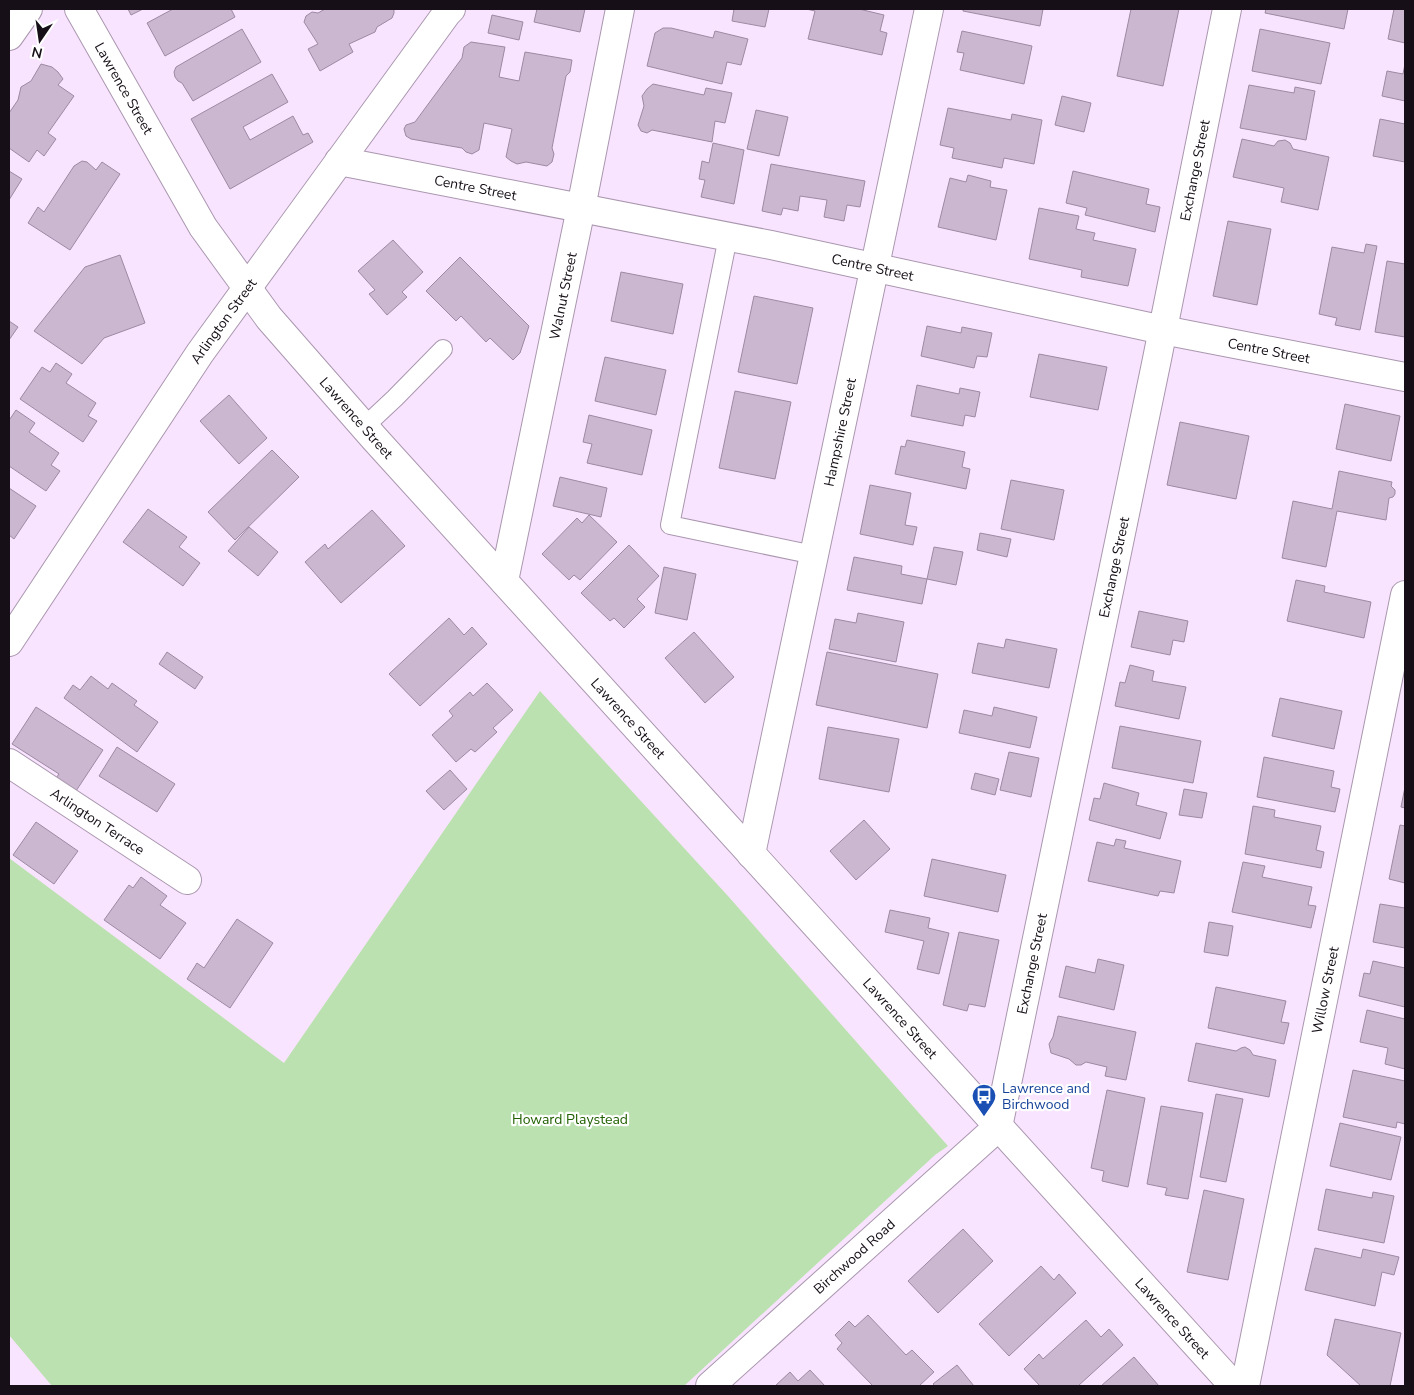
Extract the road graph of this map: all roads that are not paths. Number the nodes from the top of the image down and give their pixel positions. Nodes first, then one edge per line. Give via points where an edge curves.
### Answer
1 (28, 9) edge
2 (79, 9) edge
3 (620, 9) edge
4 (929, 9) edge
5 (1227, 9) edge
6 (447, 10) edge
7 (9, 36) edge
8 (339, 161) junction
9 (582, 208) junction
10 (728, 237) junction
11 (875, 267) junction
12 (248, 288) junction
13 (1163, 330) junction
14 (443, 349) dead end
15 (1405, 377) edge
16 (364, 426) junction
17 (814, 556) junction
18 (504, 581) junction
19 (1405, 595) edge
20 (9, 642) edge
21 (9, 763) edge
22 (751, 854) junction
23 (187, 880) dead end
24 (998, 1127) junction
25 (710, 1386) edge
26 (1234, 1386) edge
27 (1245, 1386) edge

1 - 7 street
2 - 12 street, Lawrence Street via 203,227
3 - 9 street, Walnut Street
4 - 11 street, Hampshire Street
5 - 13 street, Exchange Street
6 - 8 street, Arlington Street
8 - 9 street, Centre Street
8 - 12 street, Arlington Street
9 - 10 street, Centre Street
9 - 18 street, Walnut Street
10 - 11 street, Centre Street
10 - 17 lane via 670,525
11 - 13 street, Centre Street
11 - 17 street, Hampshire Street
12 - 16 street, Lawrence Street via 269,318
12 - 20 street, Arlington Street via 200,353
13 - 15 street, Centre Street
13 - 24 street, Exchange Street
14 - 16 lane
16 - 18 street, Lawrence Street
17 - 22 street, Hampshire Street
18 - 22 street, Lawrence Street
19 - 27 street, Willow Street
21 - 23 street, Arlington Terrace
22 - 24 street, Lawrence Street
24 - 25 street, Birchwood Road
24 - 26 street, Lawrence Street

